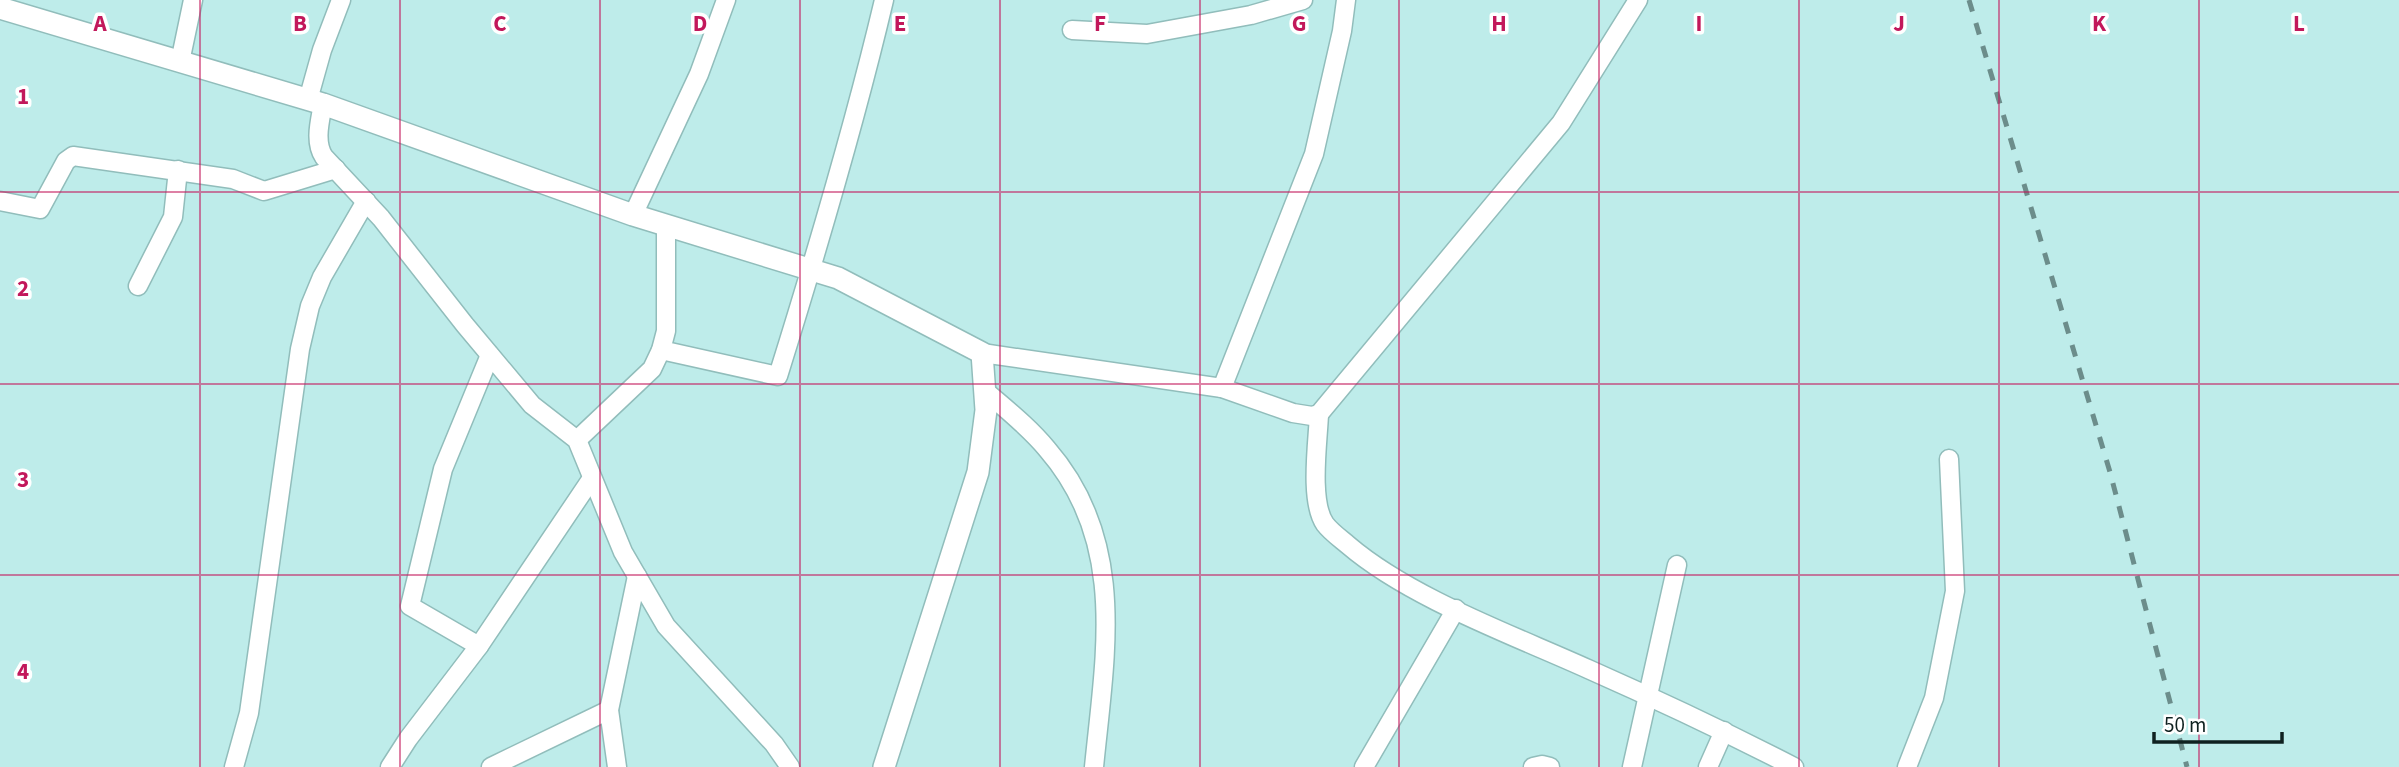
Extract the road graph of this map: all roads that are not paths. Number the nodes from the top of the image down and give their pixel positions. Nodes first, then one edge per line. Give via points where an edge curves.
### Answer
1 (193, 0) edge
2 (726, 0) edge
3 (884, 0) edge
4 (1303, 0) edge
5 (1346, 0) edge
6 (1638, 0) edge
7 (341, 1) edge
8 (0, 8) edge
9 (1072, 30) dead end
10 (180, 62) junction
11 (315, 102) junction
12 (336, 169) junction
13 (178, 170) junction
14 (0, 201) edge
15 (366, 201) junction
16 (633, 215) junction
17 (666, 225) junction
18 (812, 270) junction
19 (138, 286) dead end
20 (661, 350) junction
21 (982, 353) junction
22 (490, 355) junction
23 (1222, 388) junction
24 (984, 390) junction
25 (1319, 414) junction
26 (577, 440) junction
27 (1949, 459) dead end
28 (592, 478) junction
29 (1677, 565) dead end
30 (637, 576) junction
31 (1456, 609) junction
32 (479, 646) junction
33 (1648, 696) junction
34 (609, 710) junction
35 (1724, 731) junction
36 (234, 767) edge
37 (390, 767) edge
38 (491, 767) edge
39 (617, 767) edge
40 (790, 767) edge
41 (884, 767) edge
42 (1094, 767) edge
43 (1364, 767) edge
44 (1533, 767) edge
45 (1550, 767) edge
46 (1632, 767) edge
47 (1708, 767) edge
48 (1794, 767) edge
49 (1907, 767) edge

1 - 10 street
2 - 16 street via 699,74
3 - 18 street
4 - 9 street via 1251,15 1147,34
5 - 23 street via 1314,154
6 - 25 street via 1561,123
7 - 11 street via 322,50
8 - 10 street
10 - 11 street
11 - 12 street via 320,152
11 - 16 street
12 - 13 street via 264,191 233,179
12 - 15 street
13 - 14 street via 74,156 66,160 40,209
13 - 19 street via 173,218
15 - 22 street
15 - 36 street via 310,306 300,349 249,713
16 - 17 street
17 - 18 street
17 - 20 street via 666,331
18 - 20 street via 778,376
18 - 21 street via 838,278
20 - 26 street via 652,369
21 - 23 street
21 - 24 street
22 - 26 street via 532,405
22 - 32 street via 443,469 410,606
23 - 25 street via 1293,413
24 - 41 street via 978,472
24 - 42 street via 1048,449 1085,506 1097,540 1106,589 1106,648
25 - 31 street via 1317,489 1326,524 1381,569
26 - 28 street
27 - 49 street via 1955,591 1934,698
28 - 30 street
28 - 32 street
29 - 33 street
30 - 34 street
30 - 40 street via 666,626
31 - 33 street
31 - 43 street
32 - 37 street
33 - 35 street
33 - 46 street
34 - 38 street
34 - 39 street
35 - 47 street
35 - 48 street
44 - 45 street

